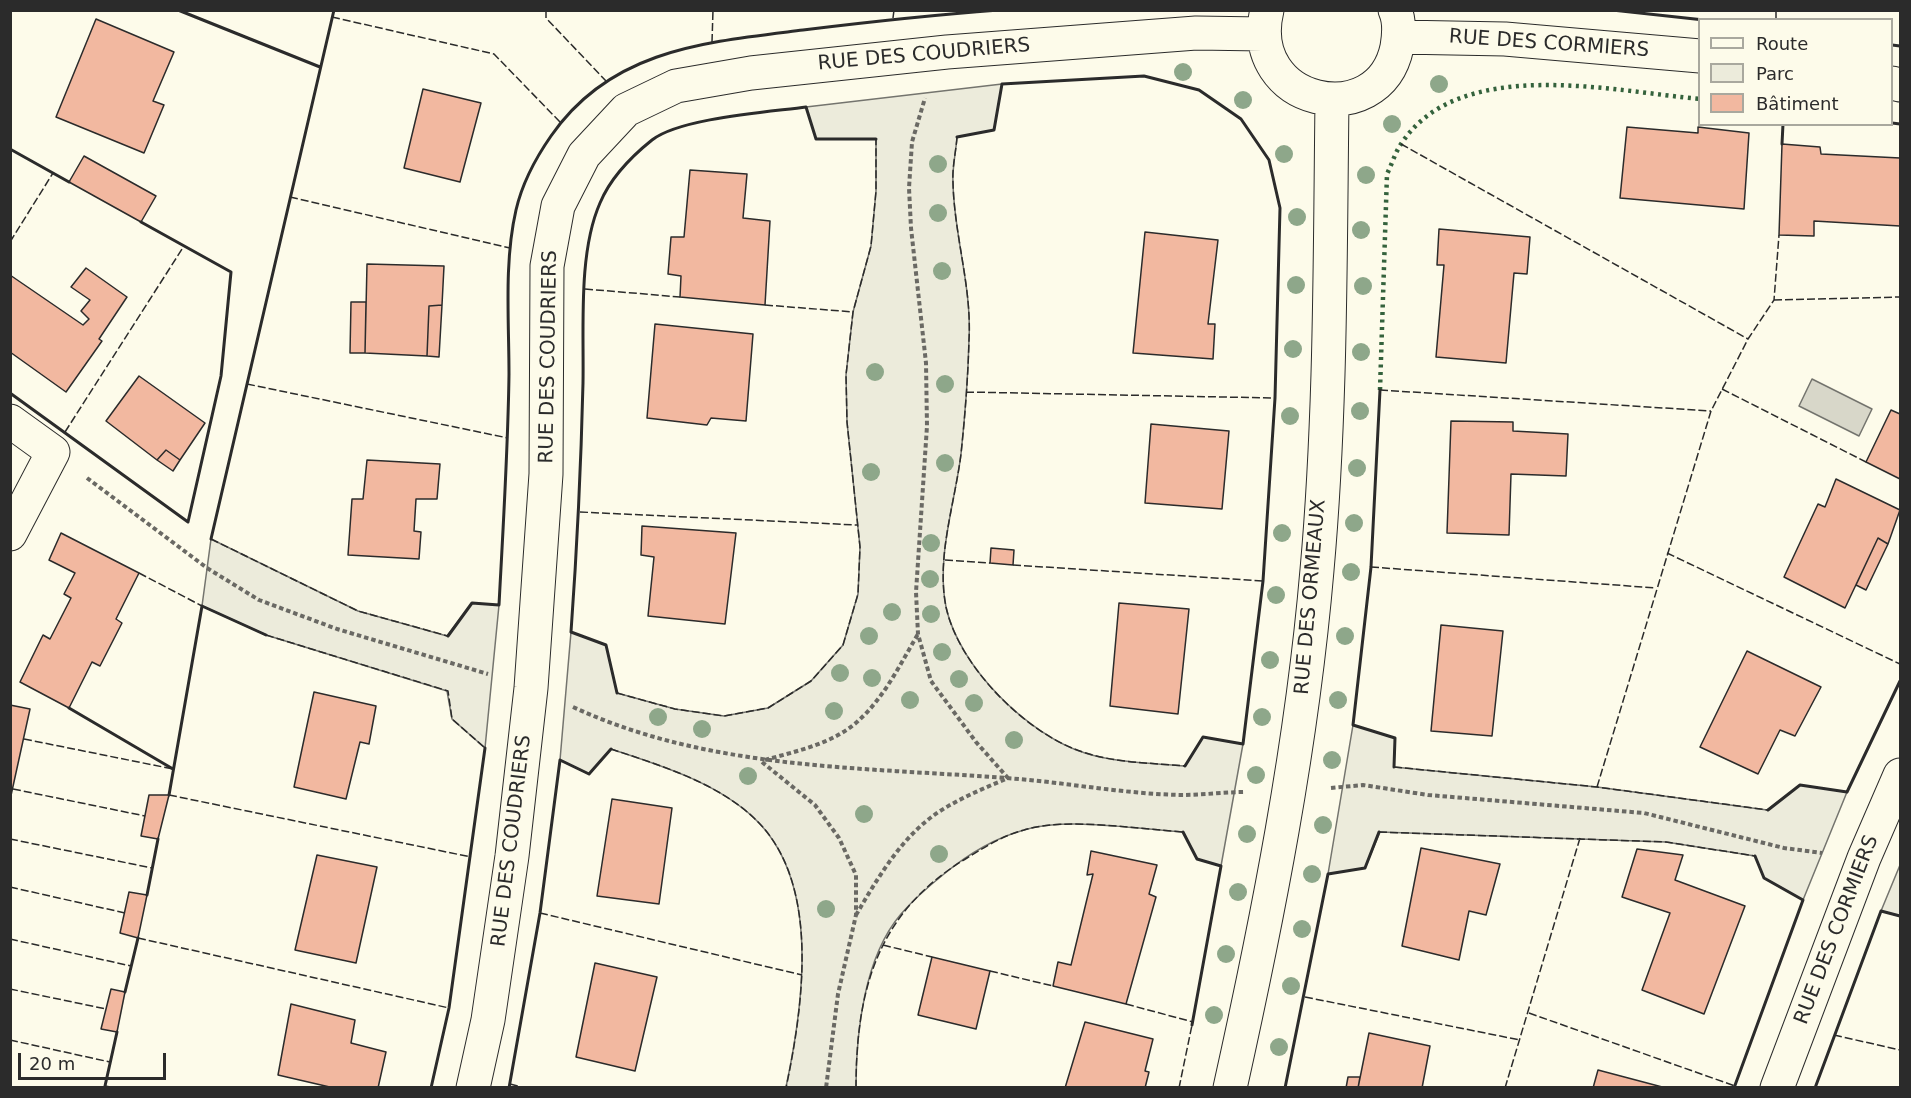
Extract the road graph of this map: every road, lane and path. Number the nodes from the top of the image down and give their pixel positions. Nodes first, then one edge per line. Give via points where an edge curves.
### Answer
1 (1265, 22) edge
2 (1397, 24) edge
3 (947, 52) junction
4 (1698, 56) edge
5 (1332, 100) junction
6 (10, 421) edge
7 (53, 452) junction
8 (10, 534) edge
9 (918, 634) junction
10 (531, 688) junction
11 (761, 761) junction
12 (1900, 775) edge
13 (1008, 778) junction
14 (1291, 790) junction
15 (1864, 858) junction
16 (856, 915) junction
17 (473, 1088) edge
18 (826, 1088) edge
19 (1230, 1088) edge
20 (1777, 1088) edge

1 - 3 street, RUE DES COUDRIERS via 1196,33
1 - 5 street via 1267,54 1277,73 1311,97
2 - 4 street, RUE DES CORMIERS via 1505,39
2 - 5 street via 1395,57 1384,74 1370,88 1352,97
3 - 9 path via 926,95 912,142 909,188 926,363 927,426 916,592
3 - 10 street, RUE DES COUDRIERS via 763,72 676,86 626,111 584,155 558,206 547,266 546,474
5 - 14 street, RUE DES ORMEAUX via 1328,361 1317,570
6 - 7 street
7 - 8 street
7 - 10 path via 207,568 259,600 337,629
9 - 11 path via 885,688 858,722 818,745
9 - 13 path via 931,681
10 - 11 path via 595,717 663,740
10 - 17 street, RUE DES COUDRIERS via 488,1020
11 - 13 path
11 - 16 path via 815,805 839,838 856,875
12 - 15 street, RUE DES CORMIERS
13 - 14 path via 1181,795
13 - 16 path via 943,809 912,834 885,867
14 - 15 path via 1363,785 1428,795 1644,813 1784,849
14 - 19 street, RUE DES ORMEAUX
15 - 20 street, RUE DES CORMIERS
16 - 18 path via 838,994

